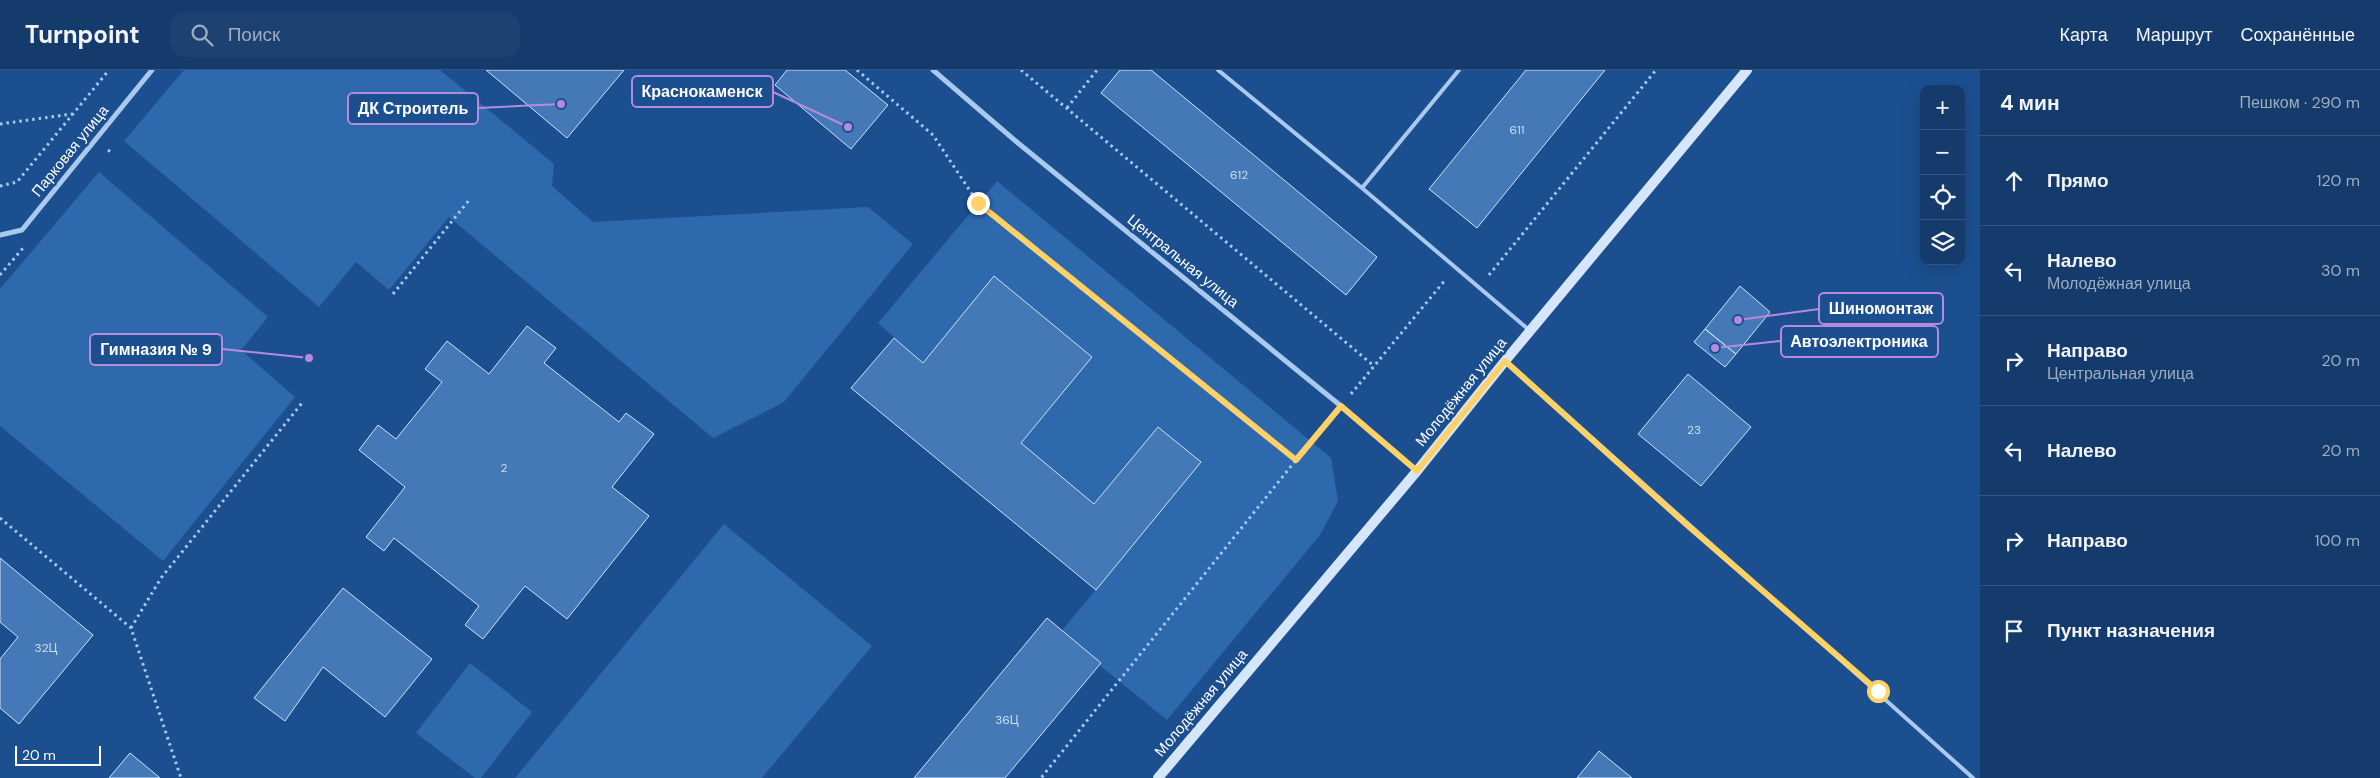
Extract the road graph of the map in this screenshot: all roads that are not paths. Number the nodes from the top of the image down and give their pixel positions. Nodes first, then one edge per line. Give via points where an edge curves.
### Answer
1 (152, 70) edge
2 (933, 70) edge
3 (1218, 70) edge
4 (1459, 70) edge
5 (1747, 70) edge
6 (1362, 188) junction
7 (0, 236) edge
8 (1530, 331) junction
9 (1505, 361) junction
10 (1417, 471) junction
11 (1158, 778) edge
12 (1973, 778) edge

1 - 7 street, Парковая улица via 22,230
2 - 10 street, Центральная улица
3 - 6 lane
4 - 6 lane
5 - 8 street, Молодёжная улица
6 - 8 lane
8 - 9 street, Молодёжная улица
9 - 10 street, Молодёжная улица
9 - 12 lane
10 - 11 street, Молодёжная улица

